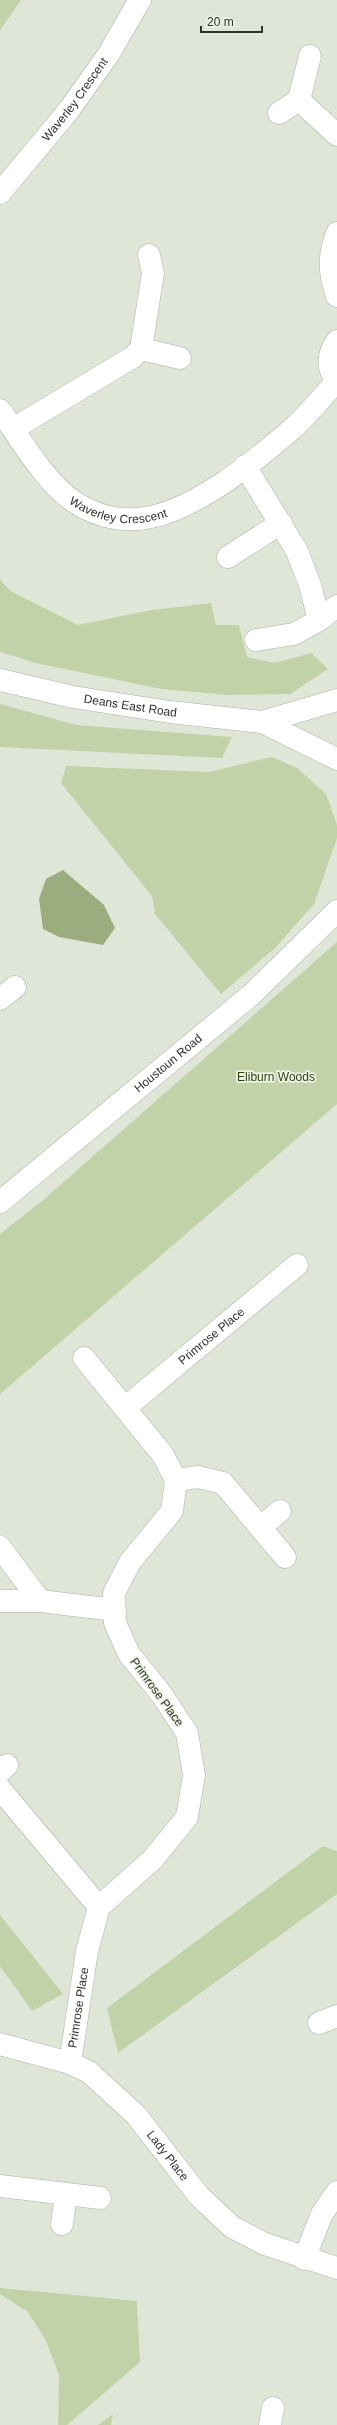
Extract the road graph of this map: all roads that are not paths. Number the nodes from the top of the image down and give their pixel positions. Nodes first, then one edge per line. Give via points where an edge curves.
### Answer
1 (140, 0) edge
2 (310, 56) dead end
3 (299, 100) junction
4 (279, 113) dead end
5 (337, 135) edge
6 (0, 192) edge
7 (337, 233) edge
8 (149, 255) dead end
9 (337, 296) edge
10 (337, 341) edge
11 (141, 349) junction
12 (180, 358) dead end
13 (337, 381) edge
14 (0, 410) edge
15 (13, 429) junction
16 (245, 466) junction
17 (281, 523) junction
18 (228, 557) dead end
19 (337, 606) edge
20 (319, 620) junction
21 (256, 640) dead end
22 (0, 680) edge
23 (337, 700) edge
24 (262, 722) junction
25 (337, 759) edge
26 (335, 910) edge
27 (0, 1202) edge
28 (297, 1265) dead end
29 (84, 1358) dead end
30 (126, 1407) junction
31 (176, 1480) junction
32 (280, 1511) dead end
33 (261, 1527) junction
34 (0, 1547) edge
35 (285, 1557) dead end
36 (0, 1601) edge
37 (40, 1601) junction
38 (115, 1610) junction
39 (0, 1789) edge
40 (99, 1907) junction
41 (0, 2044) edge
42 (70, 2063) junction
43 (0, 2186) edge
44 (337, 2192) edge
45 (66, 2195) junction
46 (100, 2198) dead end
47 (62, 2224) dead end
48 (304, 2258) junction
49 (337, 2268) edge

1 - 6 street, Waverley Crescent via 108,55 69,110
2 - 3 street
3 - 4 street
3 - 5 street
7 - 9 street via 331,248 330,274
8 - 11 street via 153,273
10 - 13 street, Waverley Crescent via 331,351 329,362
11 - 12 street
11 - 15 street via 133,357
13 - 16 street, Waverley Crescent via 292,429
14 - 15 street, Waverley Crescent
15 - 16 street, Waverley Crescent via 56,485 75,503 100,515 124,519 151,517 174,510 217,486
16 - 17 street
17 - 18 street
17 - 20 street via 298,551
19 - 20 street
20 - 21 street via 294,634
22 - 24 street, Deans East Road via 88,699 170,712
23 - 24 street, Deans East Road
24 - 25 street, Deans East Road
26 - 27 street, Houstoun Road via 250,995
28 - 30 street, Primrose Place
29 - 30 street
30 - 31 street via 163,1455
31 - 33 street via 198,1477 223,1483
31 - 38 street, Primrose Place via 172,1511 130,1562 114,1593
32 - 33 street
33 - 35 street
34 - 37 street
36 - 37 street
37 - 38 street
38 - 40 street, Primrose Place via 115,1623 129,1654 162,1695 187,1733 194,1775 187,1817 153,1859
39 - 40 street
40 - 42 street, Primrose Place via 87,1951
41 - 42 street, Lady Place
42 - 48 street, Lady Place via 89,2072 136,2115 199,2196 232,2227 265,2244
43 - 45 street
44 - 48 street via 322,2214
45 - 46 street
45 - 47 street
48 - 49 street, Lady Place

